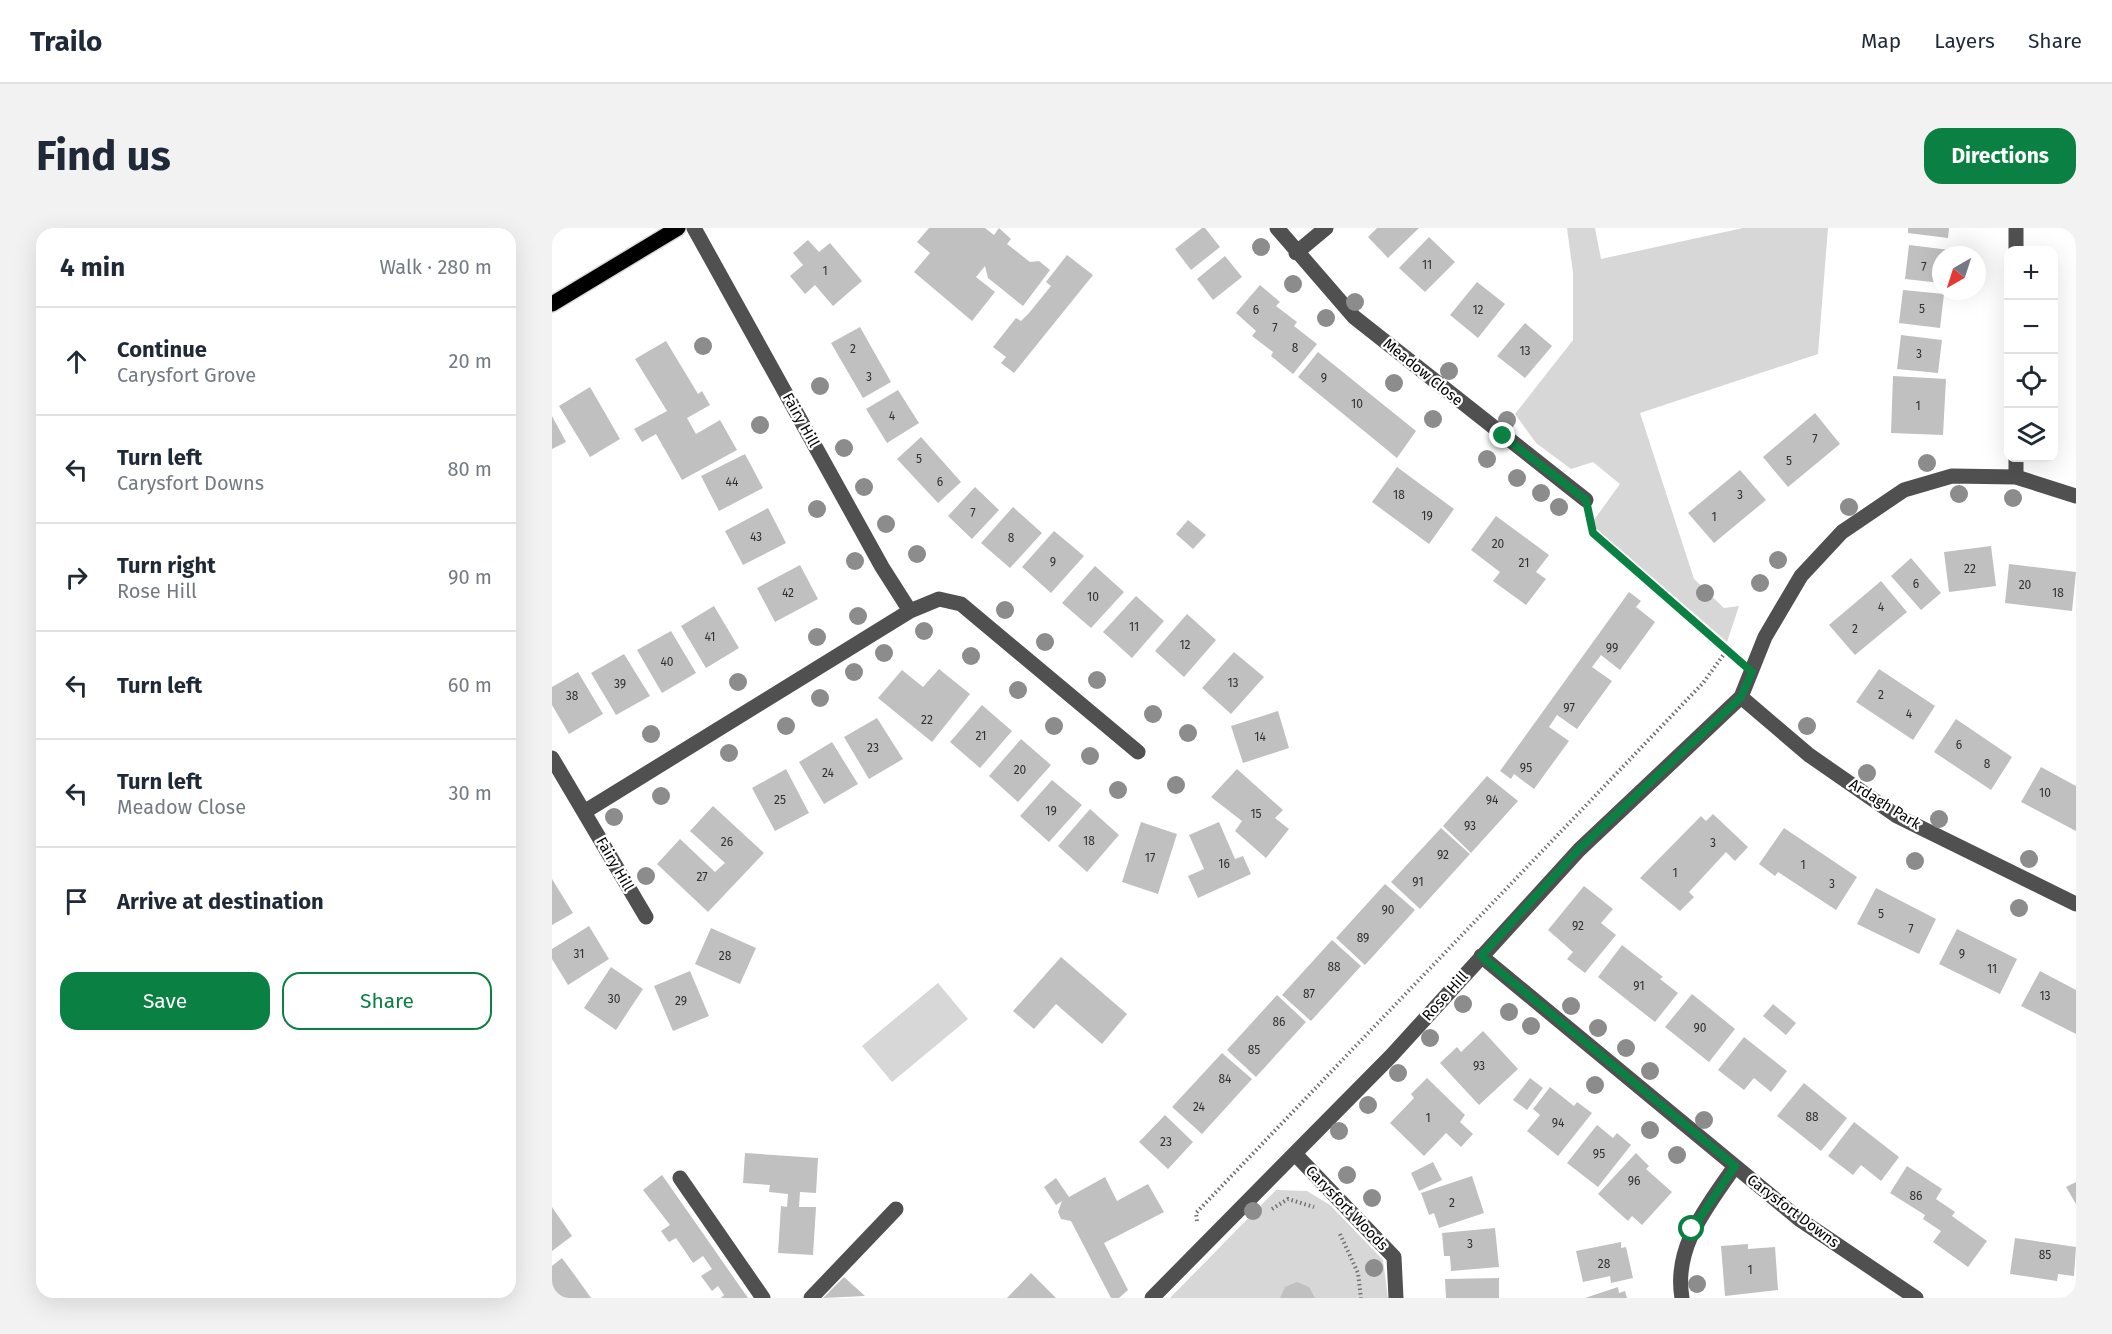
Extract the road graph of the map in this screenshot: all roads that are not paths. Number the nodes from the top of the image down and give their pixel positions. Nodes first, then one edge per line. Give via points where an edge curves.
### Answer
1 (678, 228) edge
2 (694, 228) edge
3 (1277, 228) edge
4 (1326, 228) edge
5 (2016, 228) edge
6 (2016, 246) edge
7 (1296, 253) junction
8 (552, 304) edge
9 (2016, 462) edge
10 (2016, 477) junction
11 (2076, 496) edge
12 (1586, 500) road end
13 (910, 611) junction
14 (1741, 697) junction
15 (1138, 752) dead end
16 (552, 758) edge
17 (584, 812) junction
18 (2076, 904) edge
19 (646, 917) dead end
20 (1481, 956) junction
21 (1296, 1155) junction
22 (1735, 1166) junction
23 (680, 1178) dead end
24 (896, 1209) dead end
25 (763, 1298) edge
26 (812, 1298) edge
27 (1152, 1298) edge
28 (1396, 1298) edge
29 (1682, 1298) edge
30 (1916, 1298) edge

1 - 8 main road
2 - 13 street, Fairy Hill
3 - 7 street, Meadow Close
4 - 7 street
5 - 6 street
7 - 12 street, Meadow Close via 1354,316
9 - 10 street
10 - 11 street
10 - 14 street via 1952,476 1904,490 1842,532 1801,576 1765,637
13 - 15 street via 939,599 961,604
13 - 17 street
14 - 18 street, Ardagh Park via 1809,754 1897,816
14 - 20 street, Rose Hill via 1579,849
16 - 17 street, Fairy Hill
17 - 19 street, Fairy Hill
20 - 21 street, Rose Hill
20 - 22 street, Carysfort Downs
21 - 27 street, Rose Hill
21 - 28 street, Carysfort Woods via 1394,1257
22 - 29 street via 1692,1229 1682,1265
22 - 30 street, Carysfort Downs via 1799,1219
23 - 25 street
24 - 26 street

